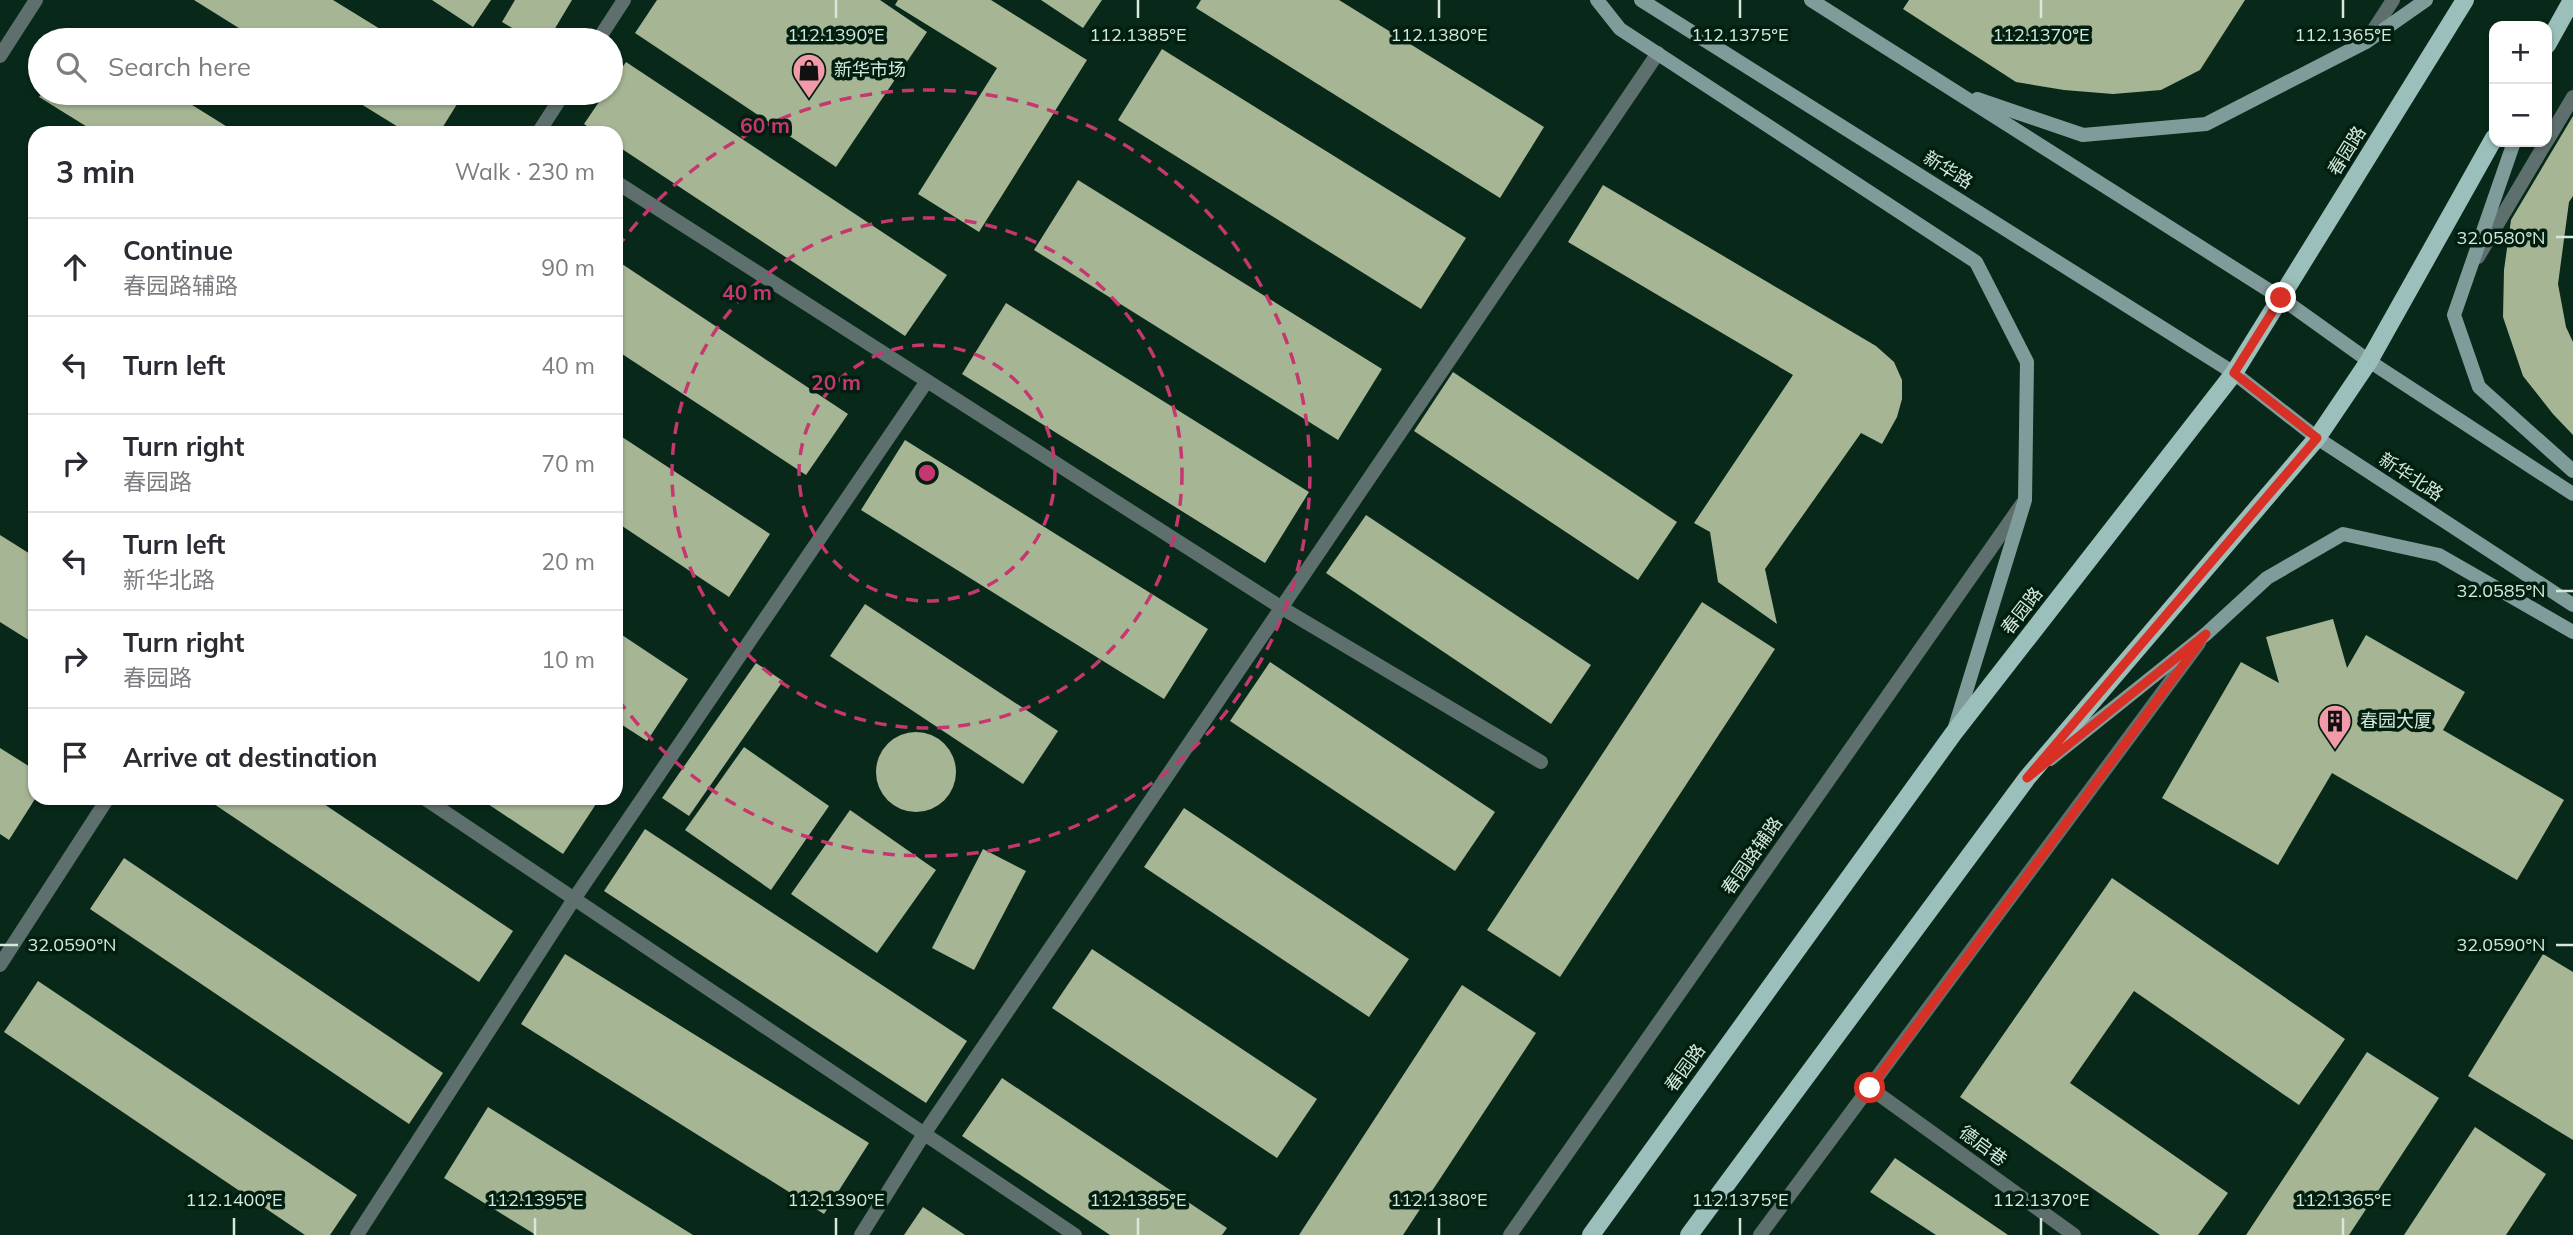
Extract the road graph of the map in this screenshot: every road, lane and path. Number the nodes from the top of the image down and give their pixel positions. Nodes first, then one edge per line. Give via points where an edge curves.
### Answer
1 (36, 0) edge
2 (624, 0) edge
3 (1597, 0) edge
4 (1641, 0) edge
5 (1811, 0) edge
6 (2393, 0) edge
7 (2426, 0) edge
8 (2465, 0) edge
9 (2572, 0) edge
10 (606, 28) edge
11 (2552, 36) edge
12 (2366, 42) junction
13 (1658, 54) junction
14 (0, 56) edge
15 (1955, 91) junction
16 (2573, 97) edge
17 (556, 105) edge
18 (543, 126) edge
19 (2552, 133) edge
20 (2489, 147) edge
21 (2512, 147) edge
22 (2543, 147) edge
23 (623, 186) edge
24 (2468, 273) junction
25 (2281, 298) junction
26 (2369, 361) junction
27 (2234, 373) junction
28 (927, 381) junction
29 (2317, 438) junction
30 (2573, 471) edge
31 (2573, 494) edge
32 (2025, 500) junction
33 (2573, 605) edge
34 (1282, 608) junction
35 (2573, 632) edge
36 (2206, 634) junction
37 (1953, 734) junction
38 (1541, 762) dead end
39 (2027, 778) junction
40 (103, 805) edge
41 (434, 805) edge
42 (574, 899) junction
43 (0, 965) edge
44 (1870, 1088) junction
45 (924, 1134) junction
46 (357, 1235) edge
47 (861, 1235) edge
48 (1074, 1235) edge
49 (1510, 1235) edge
50 (1591, 1235) edge
51 (1689, 1235) edge
52 (1760, 1235) edge
53 (2074, 1235) edge

1 - 14 street
2 - 10 street
3 - 13 main road via 1620,29
4 - 27 main road, 新华路
5 - 15 main road
6 - 12 street
7 - 12 main road
8 - 25 main road, 春园路
9 - 11 main road
12 - 15 main road via 2206,124 2083,135
13 - 32 main road via 1976,262 2027,362
13 - 34 street
15 - 25 main road
16 - 19 street
17 - 18 street
20 - 26 main road
21 - 24 main road
22 - 24 street
23 - 28 street
24 - 30 main road via 2454,315 2479,387
25 - 26 main road
25 - 27 main road, 春园路
26 - 29 main road
26 - 31 main road
27 - 29 main road, 新华北路
27 - 37 main road, 春园路
28 - 34 street
28 - 42 street
29 - 33 main road, 新华北路
29 - 39 main road
32 - 37 main road
32 - 49 street, 春园路辅路
34 - 38 street
34 - 45 street
35 - 36 main road via 2439,555 2343,534 2267,578
36 - 39 main road
36 - 44 street
37 - 50 main road, 春园路
39 - 51 main road
40 - 43 street
41 - 42 street
42 - 45 street
42 - 46 street
44 - 52 street
44 - 53 street, 德启巷
45 - 47 street
45 - 48 street

